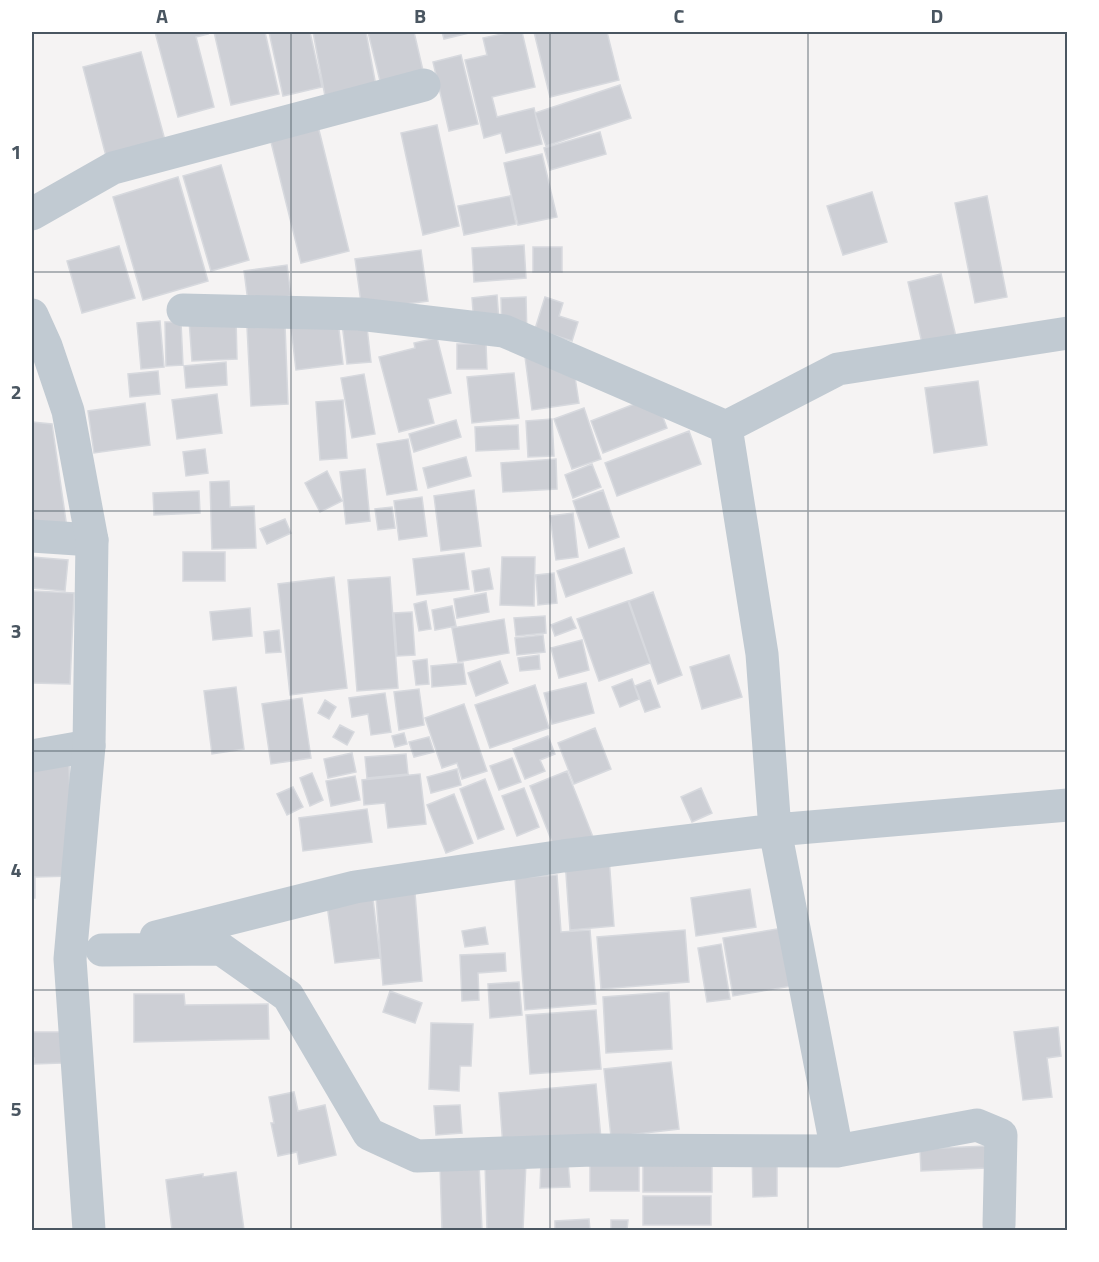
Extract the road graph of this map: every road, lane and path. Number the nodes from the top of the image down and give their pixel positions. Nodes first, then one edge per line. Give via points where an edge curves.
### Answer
1 (424, 85) dead end
2 (32, 214) edge
3 (183, 310) dead end
4 (32, 315) edge
5 (1068, 333) edge
6 (726, 428) junction
7 (32, 536) edge
8 (92, 540) junction
9 (89, 746) junction
10 (32, 756) edge
11 (1068, 805) edge
12 (775, 830) junction
13 (102, 950) junction
14 (70, 959) junction
15 (837, 1151) junction
16 (999, 1226) dead end
17 (88, 1230) edge

1 - 2 street via 113,168
3 - 6 street via 359,314 504,330
4 - 8 street via 68,411
5 - 6 street via 838,369
6 - 12 street via 762,654
7 - 8 street
8 - 9 street
9 - 10 street
9 - 14 street
11 - 12 street
12 - 13 street via 355,887
12 - 15 street
13 - 14 street
13 - 15 street via 221,949 288,996 369,1134 417,1156 593,1150
14 - 17 street
15 - 16 street via 977,1125 1001,1135

